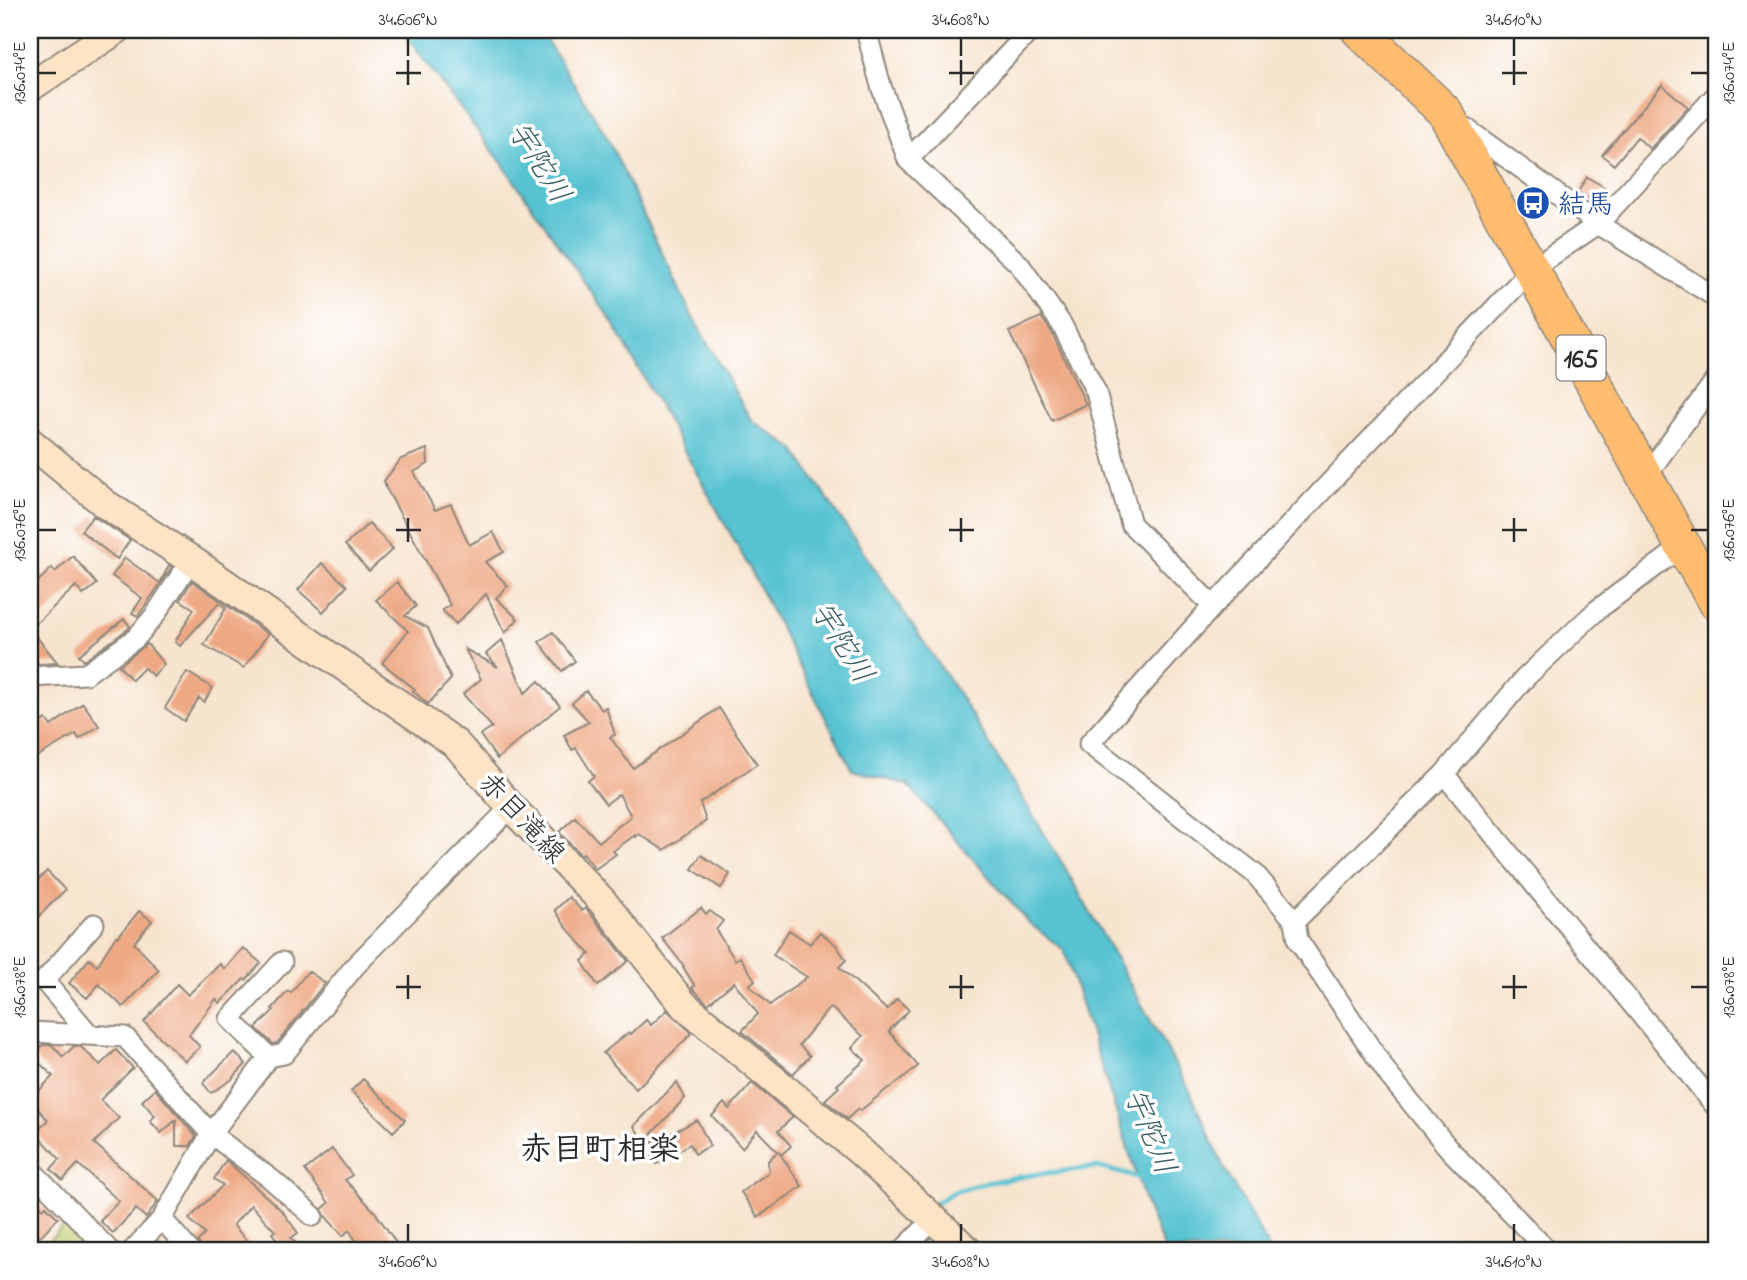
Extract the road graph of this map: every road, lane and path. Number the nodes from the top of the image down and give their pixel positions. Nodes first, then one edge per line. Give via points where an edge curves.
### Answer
1 (116, 30) edge
2 (866, 30) edge
3 (1031, 30) edge
4 (1359, 30) edge
5 (30, 87) edge
6 (1717, 94) edge
7 (1445, 112) junction
8 (908, 160) junction
9 (1598, 224) junction
10 (1532, 269) junction
11 (1717, 298) edge
12 (1717, 378) edge
13 (30, 442) edge
14 (1646, 476) junction
15 (1683, 546) junction
16 (191, 560) junction
17 (1717, 603) edge
18 (1213, 606) junction
19 (30, 677) edge
20 (1444, 774) junction
21 (511, 807) junction
22 (1295, 920) junction
23 (94, 924) dead end
24 (282, 962) dead end
25 (30, 1034) edge
26 (90, 1035) junction
27 (270, 1058) junction
28 (1717, 1108) edge
29 (211, 1135) junction
30 (30, 1169) edge
31 (926, 1213) junction
32 (313, 1216) dead end
33 (162, 1219) junction
34 (109, 1250) edge
35 (133, 1250) edge
36 (189, 1250) edge
37 (902, 1250) edge
38 (967, 1250) edge
39 (1547, 1250) edge

1 - 5 main road
2 - 8 street
3 - 8 street
4 - 7 highway, 165
6 - 9 street
7 - 9 street
7 - 10 highway, 165
8 - 18 street via 1019,264 1062,325 1096,392 1131,524
9 - 10 street
9 - 11 street
10 - 14 highway, 165
10 - 18 street
12 - 14 street
13 - 16 main road, 赤目滝線 via 105,504
14 - 15 highway, 165
15 - 17 highway, 165
15 - 20 street via 1597,610 1534,669
16 - 19 street via 136,638 86,674
16 - 21 main road, 赤目滝線 via 456,744
18 - 22 street via 1089,744 1255,874
20 - 22 street
20 - 28 street
21 - 27 street via 355,966 284,1054
21 - 31 main road, 赤目滝線 via 602,901 684,1005 862,1153
22 - 39 street via 1298,940 1390,1077 1450,1150
23 - 26 street via 44,981
24 - 27 street via 230,1019
25 - 26 street
26 - 29 street via 125,1037
27 - 29 street
29 - 32 street
29 - 33 street
30 - 34 street
31 - 37 street
31 - 38 main road, 赤目滝線
33 - 35 street
33 - 36 street

